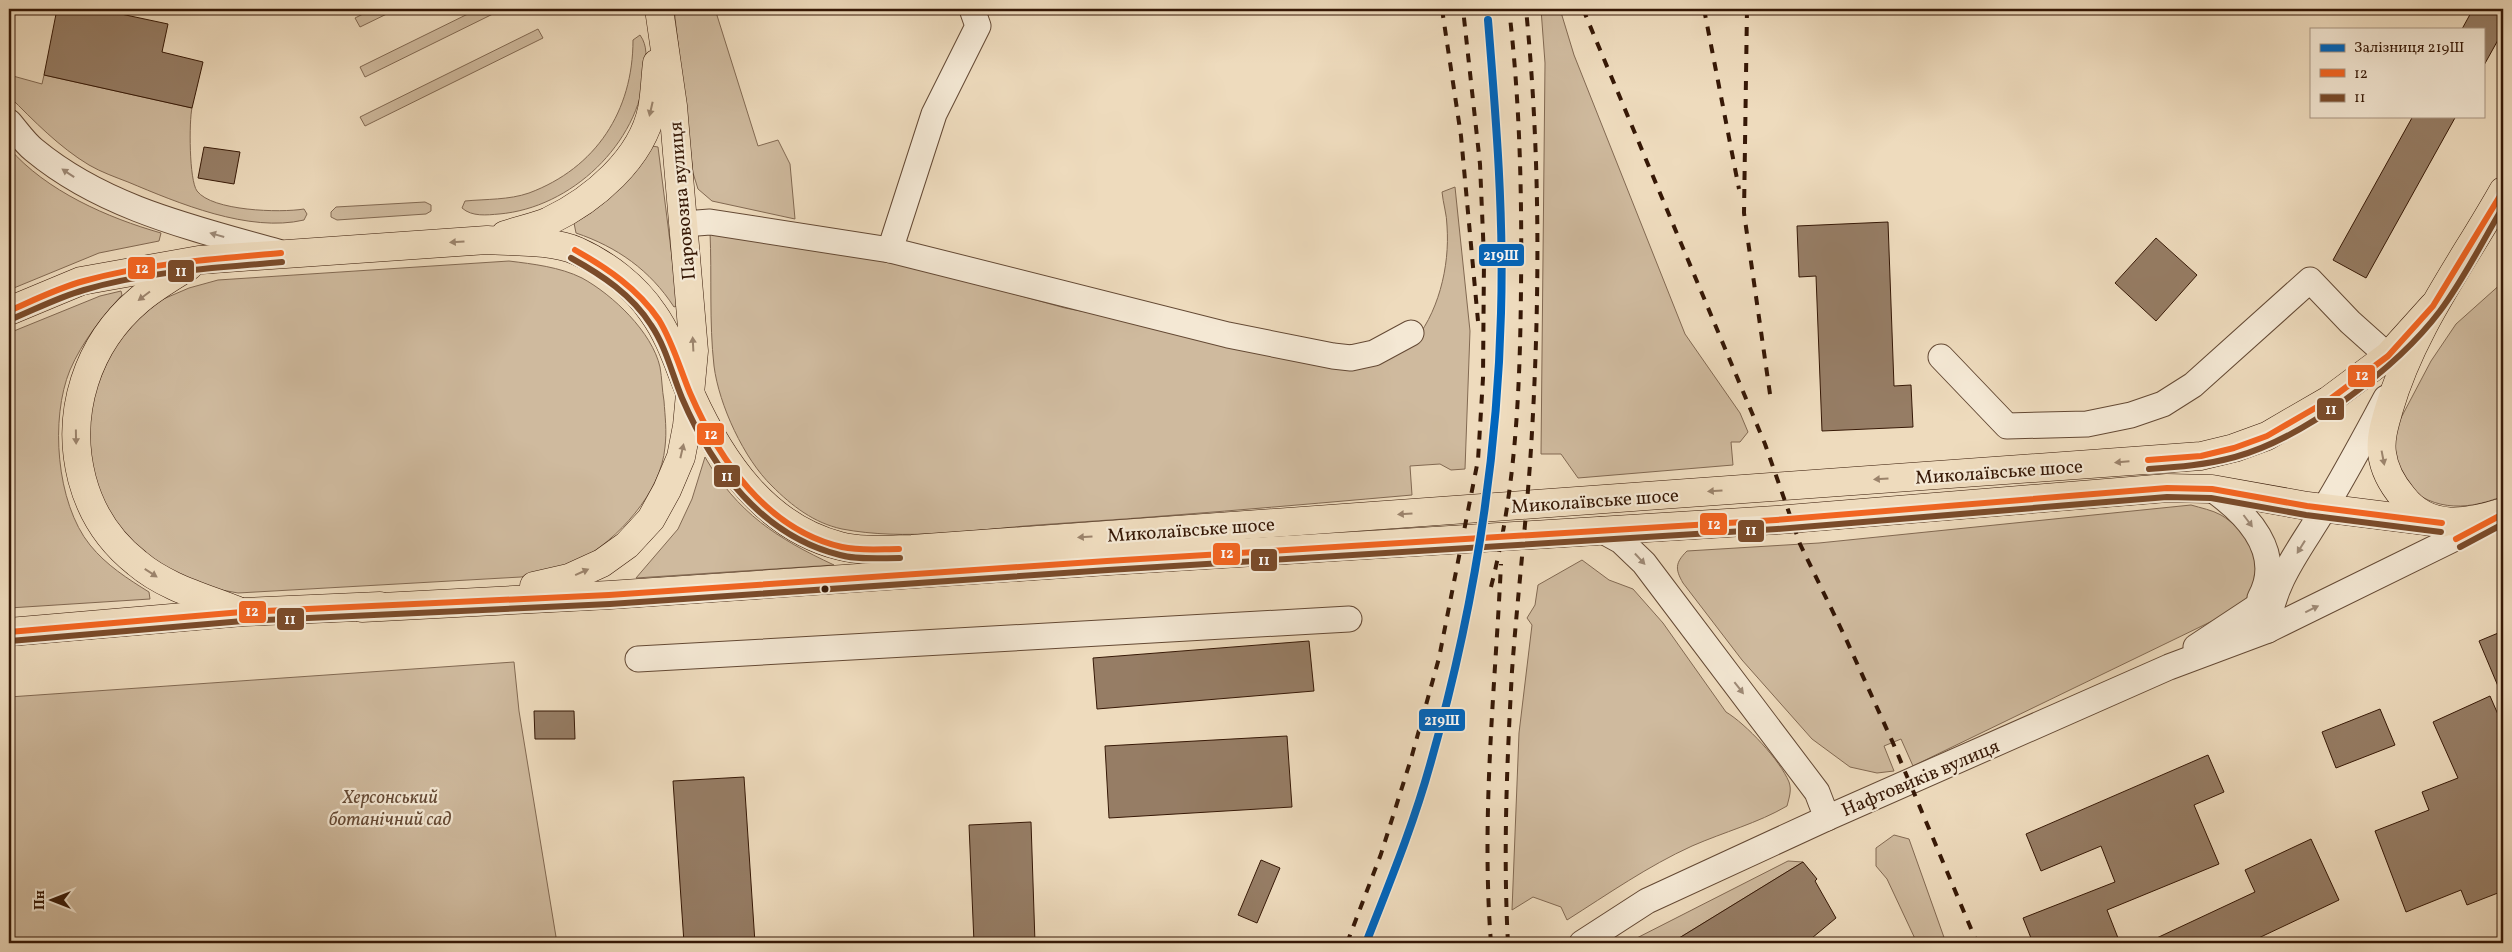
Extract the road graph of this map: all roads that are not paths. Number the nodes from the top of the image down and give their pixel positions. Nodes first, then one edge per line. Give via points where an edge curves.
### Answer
1 (658, 9) edge
2 (972, 9) edge
3 (9, 122) edge
4 (2503, 191) edge
5 (684, 224) junction
6 (2494, 225) edge
7 (487, 240) junction
8 (890, 250) junction
9 (281, 253) junction
10 (200, 260) junction
11 (9, 311) edge
12 (1411, 333) dead end
13 (1941, 357) dead end
14 (2393, 366) junction
15 (690, 393) junction
16 (2212, 489) junction
17 (2325, 508) junction
18 (2503, 513) edge
19 (2442, 523) junction
20 (1601, 530) junction
21 (2277, 586) junction
22 (362, 608) junction
23 (2255, 608) junction
24 (242, 612) junction
25 (1349, 619) dead end
26 (2268, 630) junction
27 (9, 632) edge
28 (638, 659) dead end
29 (2168, 668) junction
30 (1827, 818) junction
31 (1582, 943) edge

1 - 5 main road, Паровозна вулиця via 673,106
1 -> 7 main road, Паровозна вулиця via 652,110 632,152 596,192 573,208 546,222
2 - 8 street via 978,26 934,114
9 -> 3 street via 180,225 116,202 33,150
4 - 6 main road
5 - 8 street via 710,222
15 -> 5 main road, Паровозна вулиця via 694,352
6 - 14 main road, Миколаївське шосе
7 -> 9 main road
7 - 15 main road, Миколаївське шосе via 533,242 575,250 602,264 628,284 653,312 674,350
8 - 12 street via 1228,335 1326,355 1351,358 1374,353
9 - 10 main road
10 - 11 main road via 81,281
10 -> 24 main road via 162,282 138,301 99,348 86,373 79,398 76,447 86,493 98,520 115,543 137,564 165,582
13 - 14 street via 2007,426 2086,424 2131,415 2163,404 2193,385 2310,280
14 -> 15 main road, Миколаївське шосе via 2267,436 2201,456 866,550 822,540 786,522 744,486 707,430
14 - 17 street
14 -> 19 main road via 2382,436 2386,469 2407,502
22 -> 15 main road, Паровозна вулиця via 530,586 569,578 602,563 627,545 651,519 667,490 681,457 688,426
16 - 17 main road, Миколаївське шосе
16 - 20 main road, Миколаївське шосе via 2167,488
16 -> 23 street via 2234,505 2250,523 2267,555 2269,573 2266,587
17 - 19 main road, Миколаївське шосе
17 -> 21 street
18 - 19 main road, Миколаївське шосе via 2479,520
26 -> 18 street, Нафтовиків вулиця
20 - 22 main road, Миколаївське шосе via 609,595
20 -> 30 street via 1621,542 1644,563 1817,792
21 - 23 street
21 - 26 street
22 - 24 main road
23 - 29 street via 2180,655
24 - 27 main road
25 - 28 street
26 - 29 street, Нафтовиків вулиця
29 - 30 street, Нафтовиків вулиця
30 - 31 street, Нафтовиків вулиця via 1647,901

